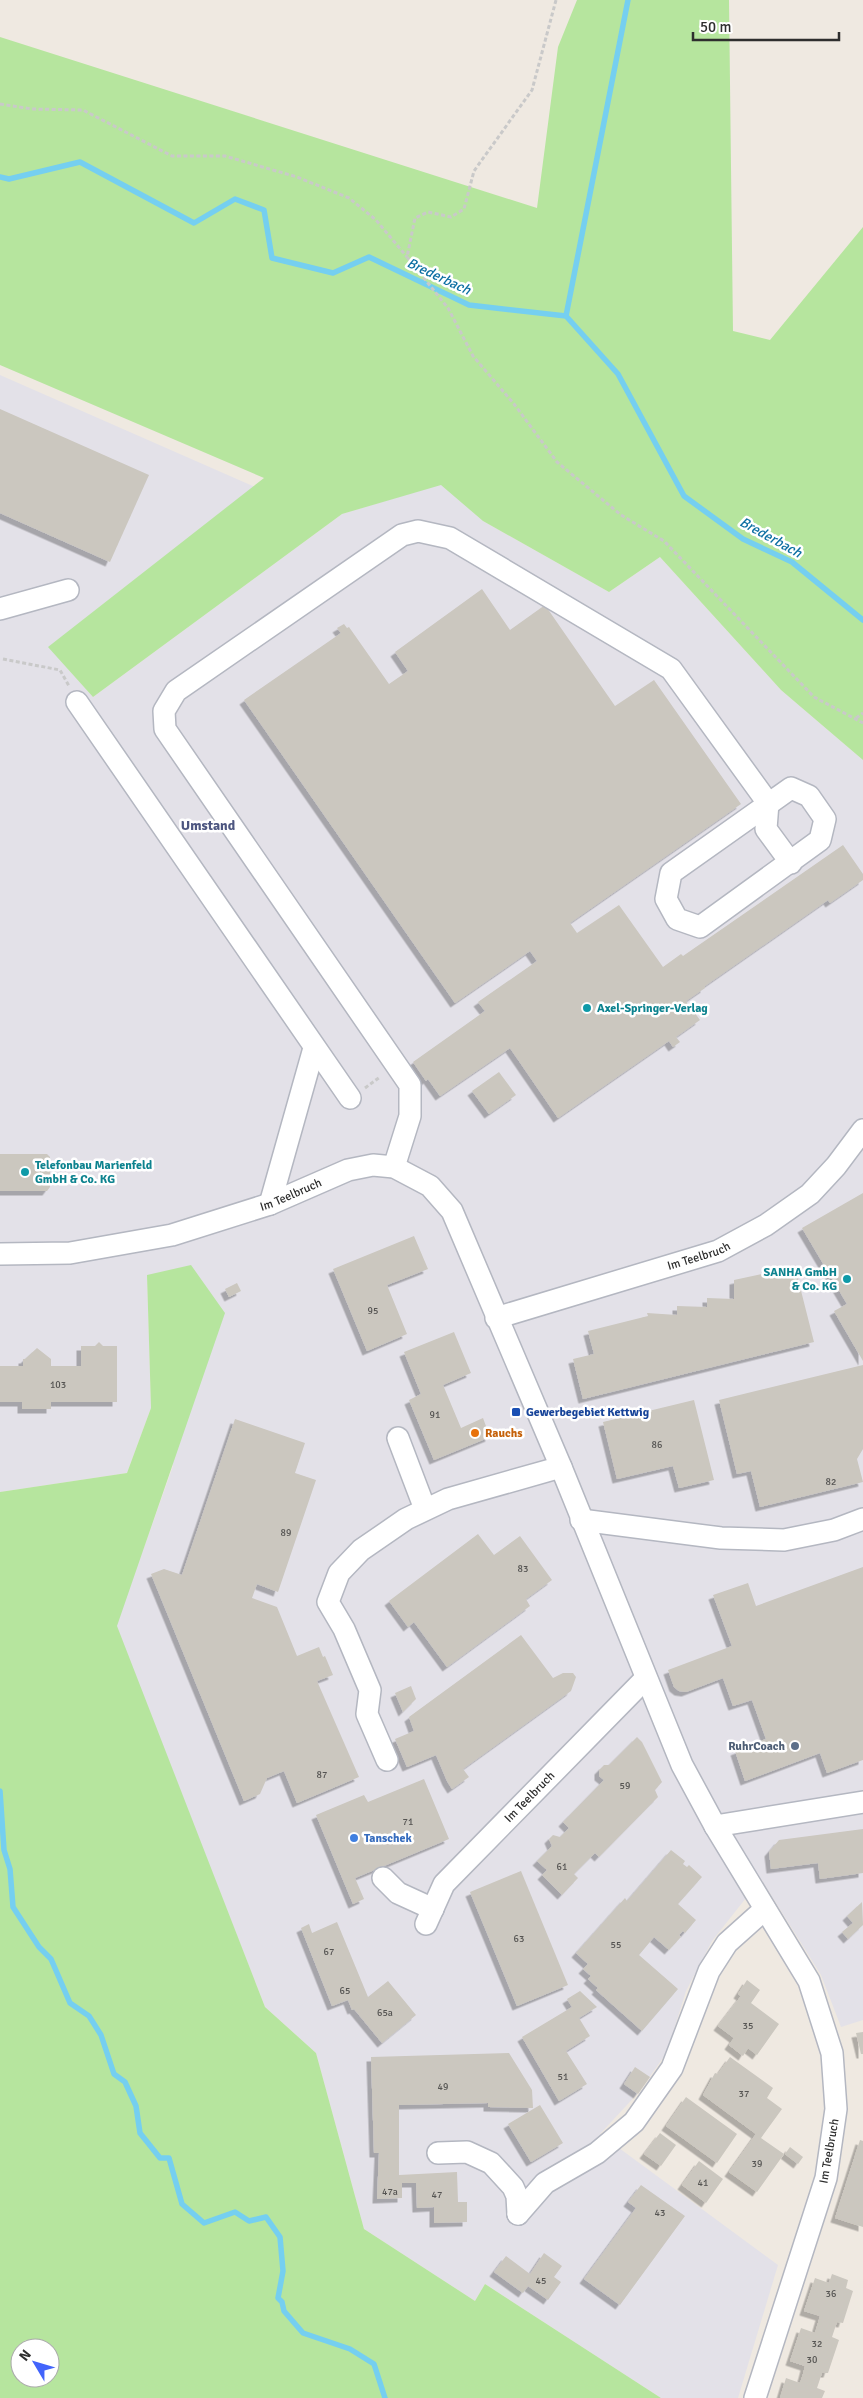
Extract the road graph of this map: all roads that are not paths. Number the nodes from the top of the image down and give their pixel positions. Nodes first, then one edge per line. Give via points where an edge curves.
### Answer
1 (68, 590) dead end
2 (0, 609) edge
3 (77, 702) road end
4 (768, 803) junction
5 (791, 863) junction
6 (314, 1048) junction
7 (350, 1098) road end
8 (863, 1130) edge
9 (394, 1167) junction
10 (270, 1204) junction
11 (0, 1254) edge
12 (496, 1318) junction
13 (398, 1438) dead end
14 (561, 1467) junction
15 (425, 1509) junction
16 (863, 1519) edge
17 (581, 1520) junction
18 (646, 1678) junction
19 (387, 1760) dead end
20 (863, 1802) edge
21 (715, 1826) junction
22 (383, 1878) dead end
23 (765, 1909) junction
24 (438, 2153) dead end
25 (755, 2398) edge

1 - 2 street
3 - 6 street
4 - 5 street via 766,829
4 - 5 street via 790,788 809,796 824,819 820,840
4 - 5 street via 671,873 666,900 677,919 700,927
4 - 9 street via 671,669 450,538 418,531 402,535 176,691 164,711 165,728 410,1085 410,1116
6 - 7 street
6 - 10 street
8 - 12 street, Im Teelbruch via 810,1194 766,1225 718,1251
9 - 10 street, Im Teelbruch via 373,1165 348,1170
9 - 12 street, Im Teelbruch via 430,1186 452,1211
10 - 11 street, Im Teelbruch via 136,1243 70,1253
12 - 14 street, Im Teelbruch
13 - 15 street
14 - 15 street via 448,1499
14 - 17 street, Im Teelbruch
15 - 19 street via 361,1550 339,1573 328,1602 344,1629 370,1690 367,1714
16 - 17 street via 834,1530 784,1540 721,1538
17 - 18 street, Im Teelbruch
18 - 21 street, Im Teelbruch via 682,1765
18 - 22 street, Im Teelbruch via 444,1884 429,1917
20 - 21 street
21 - 23 street, Im Teelbruch
23 - 24 street via 727,1943 709,1971 672,2068 634,2122 597,2153 545,2183 518,2214 513,2187 491,2163 467,2152
23 - 25 street, Im Teelbruch via 809,1981 832,2054 836,2110 826,2178

